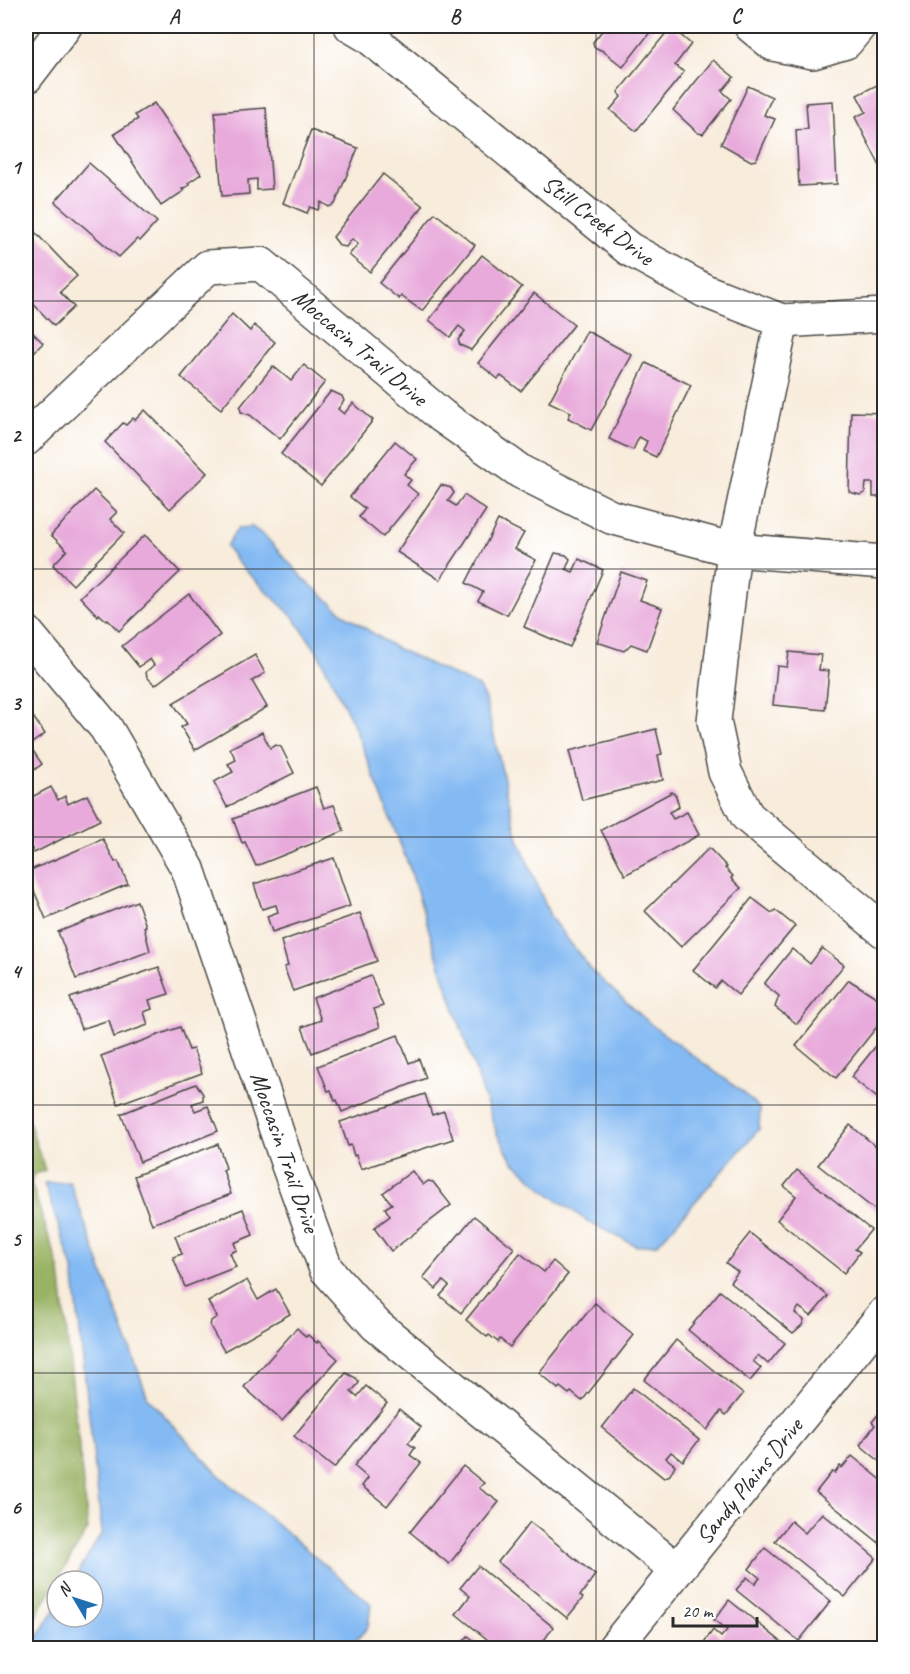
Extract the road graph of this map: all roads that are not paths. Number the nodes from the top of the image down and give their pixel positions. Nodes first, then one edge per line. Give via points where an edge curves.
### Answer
1 (65, 26) edge
2 (351, 26) edge
3 (751, 26) edge
4 (860, 26) edge
5 (26, 76) edge
6 (885, 315) edge
7 (782, 321) junction
8 (26, 439) edge
9 (734, 550) junction
10 (885, 562) edge
11 (26, 632) edge
12 (885, 931) edge
13 (885, 1314) edge
14 (677, 1570) junction
15 (614, 1648) edge

1 - 5 street
2 - 7 street, Still Creek Drive via 629,249 705,291
3 - 4 street via 773,44 813,52 846,42
6 - 7 street, Still Creek Drive
7 - 9 street
8 - 9 street, Moccasin Trail Drive via 208,267 261,264 441,416 521,472 610,518
9 - 10 street, Moccasin Trail Drive
9 - 12 street via 714,721 725,772 747,816
11 - 14 street, Moccasin Trail Drive via 106,728 188,869 326,1269 376,1325
13 - 14 street, Sandy Plains Drive
14 - 15 street, Sandy Plains Drive

